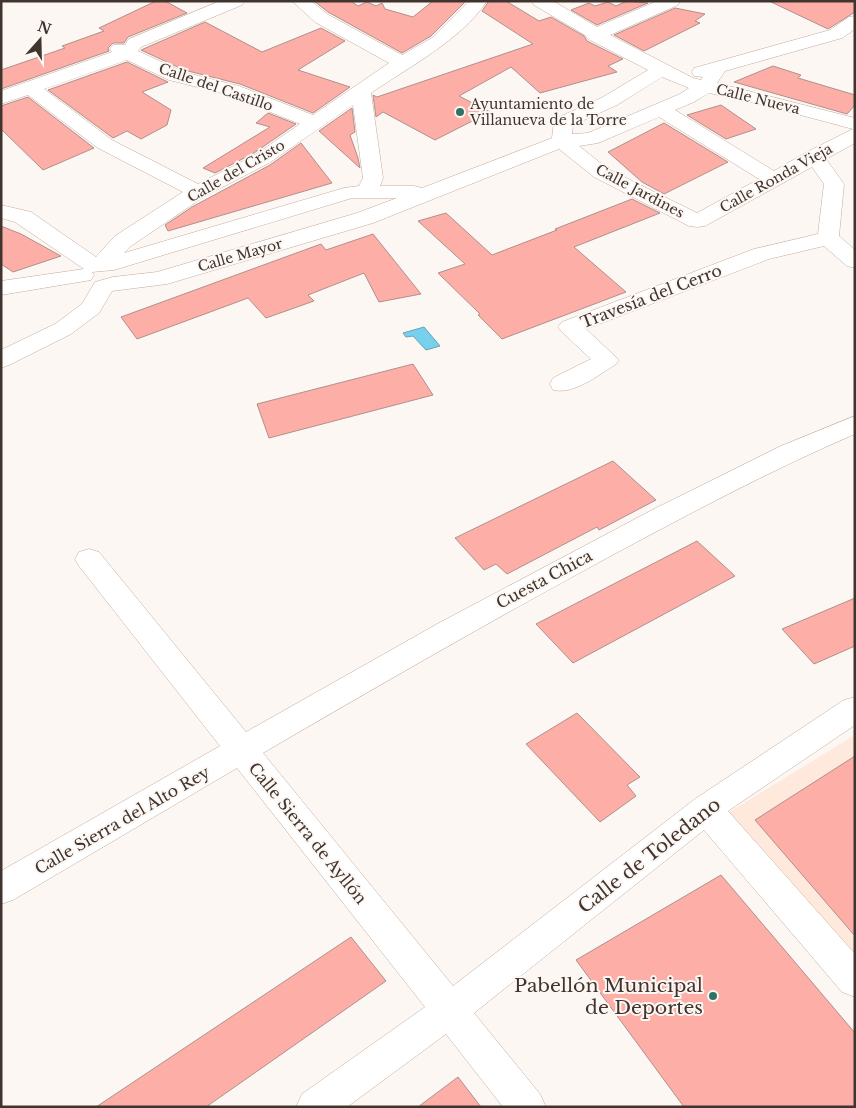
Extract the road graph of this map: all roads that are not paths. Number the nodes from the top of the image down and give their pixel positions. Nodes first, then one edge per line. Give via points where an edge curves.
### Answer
1 (236, 1) edge
2 (300, 1) edge
3 (478, 1) edge
4 (540, 1) edge
5 (672, 1) edge
6 (855, 21) edge
7 (594, 35) junction
8 (124, 51) junction
9 (402, 63) junction
10 (666, 72) junction
11 (709, 75) junction
12 (31, 88) junction
13 (361, 90) junction
14 (1, 98) edge
15 (659, 109) junction
16 (313, 122) junction
17 (855, 124) edge
18 (855, 135) edge
19 (561, 141) junction
20 (814, 156) junction
21 (773, 179) junction
22 (198, 192) junction
23 (359, 192) junction
24 (428, 192) junction
25 (1, 212) edge
26 (365, 218) junction
27 (697, 221) joint
28 (828, 238) junction
29 (855, 261) edge
30 (100, 274) junction
31 (1, 288) edge
32 (1, 360) edge
33 (562, 384) dead end
34 (855, 424) edge
35 (89, 559) dead end
36 (851, 719) edge
37 (242, 751) junction
38 (706, 809) junction
39 (1, 889) edge
40 (855, 980) edge
41 (450, 1010) junction
42 (316, 1107) edge
43 (527, 1107) edge

1 - 8 street via 135,43
2 - 9 street via 321,18
3 - 9 street, Calle del Cristo via 438,42
4 - 7 street, Calle Nueva
5 - 7 street
6 - 11 street, Calle Mayor via 836,34
7 - 10 street, Calle Nueva
8 - 12 street
8 - 16 street, Calle del Castillo via 176,76 232,90
9 - 13 street, Calle del Cristo
10 - 11 street, Calle Nueva via 687,82
10 - 19 street via 564,122
11 - 15 street, Calle Mayor via 687,98
11 - 17 street, Calle Nueva via 767,100
12 - 14 street
12 - 22 street via 106,144
13 - 16 street, Calle del Cristo
13 - 23 street via 373,178
15 - 19 street, Calle Mayor via 591,140
15 - 21 street
16 - 22 street, Calle del Cristo via 262,159
18 - 20 street, Calle Ronda Vieja
19 - 24 street, Calle Mayor
19 - 27 street, Calle Jardines via 601,173
20 - 21 street, Calle Ronda Vieja
20 - 28 street via 834,184
21 - 27 street, Calle Ronda Vieja
22 - 30 street, Calle del Cristo via 123,241
23 - 24 street, Calle Mayor
23 - 26 street
23 - 30 street, Calle Mayor
24 - 26 street, Calle Mayor
25 - 30 street via 24,218
26 - 30 street, Calle Mayor via 159,279
28 - 29 street
28 - 33 street, Travesía del Cerro via 762,254 570,327 606,360
30 - 31 street
30 - 32 street, Calle del Cristo via 91,308 63,329
34 - 37 street, Cuesta Chica via 806,444 483,610
35 - 37 street, Calle Sierra de Ayllón
36 - 38 street, Calle de Toledano
37 - 39 street, Calle Sierra del Alto Rey
37 - 41 street, Calle Sierra de Ayllón
38 - 40 street
38 - 41 street, Calle de Toledano
41 - 42 street, Calle de Toledano
41 - 43 street, Calle Sierra de Ayllón

